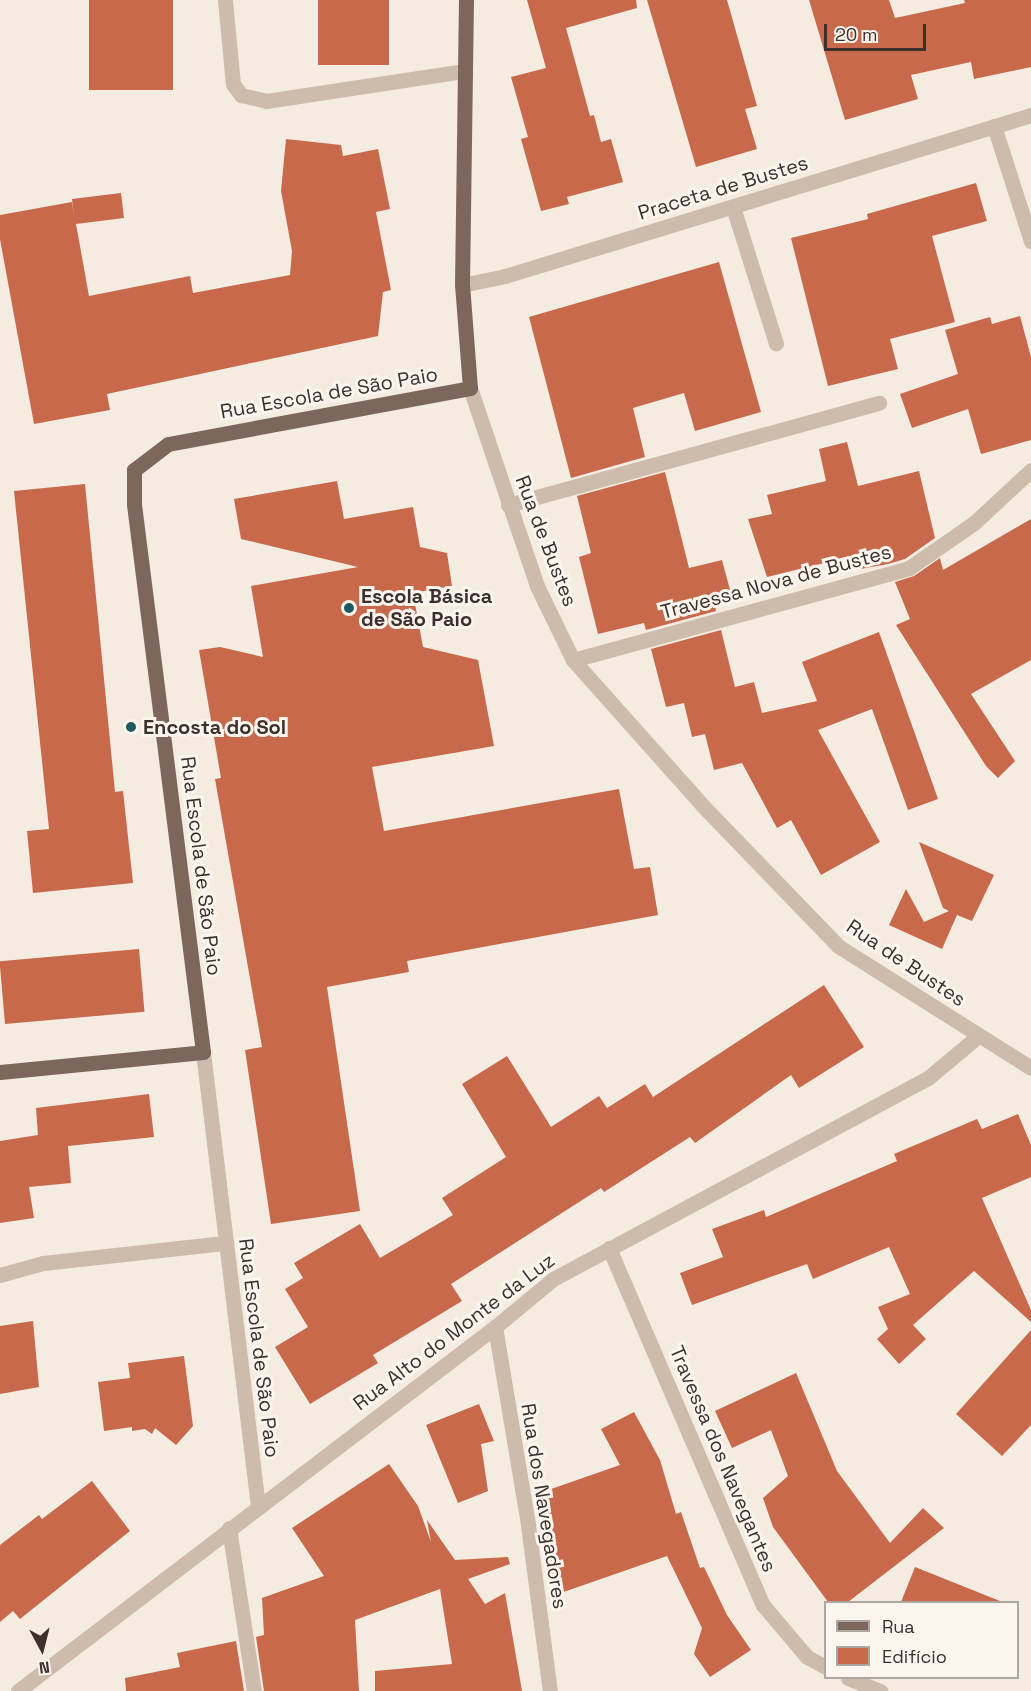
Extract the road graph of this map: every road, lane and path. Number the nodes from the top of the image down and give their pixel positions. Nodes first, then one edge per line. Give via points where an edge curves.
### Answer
1 (225, 0) edge
2 (466, 0) edge
3 (465, 71) junction
4 (1031, 115) edge
5 (994, 126) junction
6 (733, 207) junction
7 (1031, 241) edge
8 (462, 285) junction
9 (776, 344) dead end
10 (470, 388) junction
11 (879, 403) dead end
12 (1031, 470) edge
13 (508, 506) junction
14 (573, 660) junction
15 (978, 1036) junction
16 (203, 1052) junction
17 (1031, 1068) edge
18 (0, 1072) edge
19 (224, 1243) junction
20 (609, 1248) junction
21 (0, 1275) edge
22 (495, 1327) junction
23 (258, 1507) junction
24 (229, 1528) junction
25 (824, 1666) edge
26 (853, 1679) edge
27 (18, 1691) edge
28 (254, 1691) edge
29 (549, 1691) edge
30 (881, 1691) edge

1 - 3 street via 233,84 241,96 266,101
2 - 3 main road, Rua de Bustes
3 - 8 main road, Rua de Bustes
4 - 5 street, Praceta de Bustes
5 - 6 street, Praceta de Bustes
5 - 7 street
6 - 8 street, Praceta de Bustes via 505,276
6 - 9 street
8 - 10 main road, Rua de Bustes
10 - 13 street, Rua de Bustes
10 - 16 main road, Rua Escola de São Paio via 168,444 134,470 134,504
11 - 13 street
12 - 14 street, Travessa Nova de Bustes via 974,523 909,568
13 - 14 street, Rua de Bustes via 537,586
14 - 15 street, Rua de Bustes via 704,806 838,946
15 - 17 street, Rua de Bustes
15 - 20 street, Rua Alto do Monte da Luz via 928,1078
16 - 18 main road
16 - 19 street, Rua Escola de São Paio
19 - 21 street via 43,1263
19 - 23 street, Rua Escola de São Paio
20 - 22 street, Rua Alto do Monte da Luz via 553,1279
20 - 25 street, Travessa dos Navegantes via 763,1605 807,1658
22 - 23 street, Rua Alto do Monte da Luz
22 - 29 street, Rua dos Navegadores via 528,1526
23 - 24 street, Rua Alto do Monte da Luz
24 - 27 street, Rua Alto do Monte da Luz
24 - 28 street
26 - 30 street

